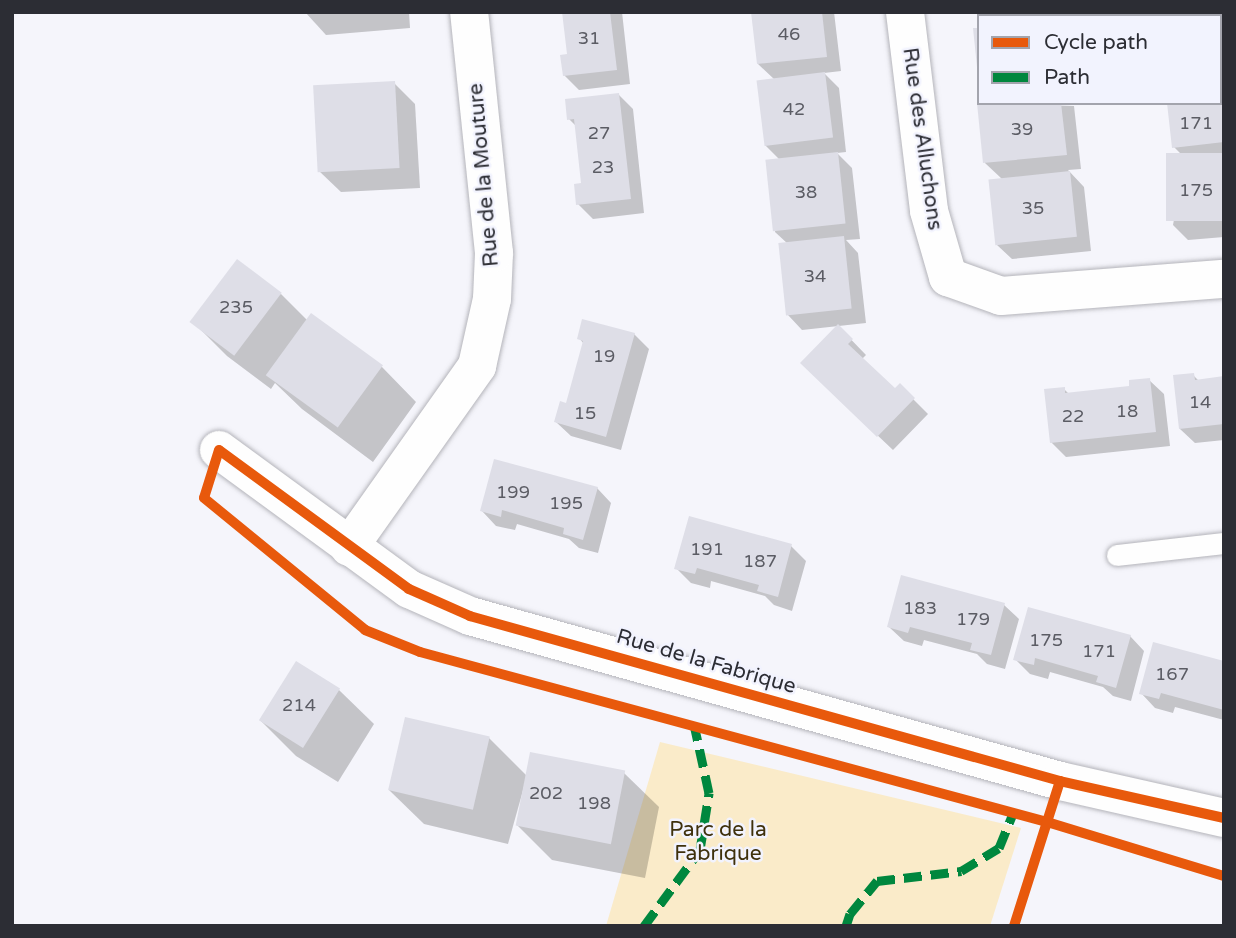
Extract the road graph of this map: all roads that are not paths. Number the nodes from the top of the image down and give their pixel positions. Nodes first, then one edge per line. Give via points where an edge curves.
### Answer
1 (469, 12) edge
2 (905, 12) edge
3 (1224, 279) edge
4 (219, 450) dead end
5 (1224, 543) edge
6 (349, 547) junction
7 (1117, 555) dead end
8 (1224, 818) edge

1 - 6 street, Rue de la Mouture via 494,253 492,299 477,366
2 - 3 street, Rue des Alluchons via 929,211 948,276 1001,296
4 - 6 street, Rue de la Fabrique
5 - 7 lane
6 - 8 street, Rue de la Fabrique via 409,589 470,616 1060,780

